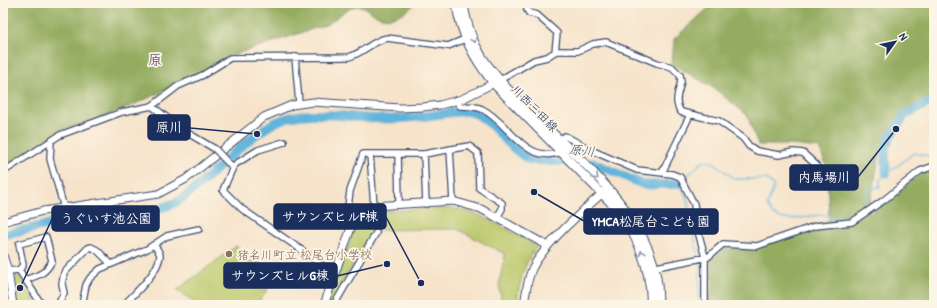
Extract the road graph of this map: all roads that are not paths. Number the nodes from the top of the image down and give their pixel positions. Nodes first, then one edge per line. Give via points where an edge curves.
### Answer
1 (456, 3) edge
2 (463, 3) edge
3 (527, 10) dead end
4 (465, 39) junction
5 (555, 52) junction
6 (295, 57) junction
7 (497, 82) junction
8 (456, 100) junction
9 (299, 103) junction
10 (152, 106) junction
11 (690, 115) junction
12 (51, 141) junction
13 (556, 141) junction
14 (284, 142) dead end
15 (450, 150) junction
16 (370, 154) junction
17 (398, 154) junction
18 (424, 154) junction
19 (564, 154) junction
20 (816, 166) dead end
21 (934, 166) edge
22 (232, 167) junction
23 (3, 172) edge
24 (662, 173) junction
25 (605, 191) junction
26 (453, 200) junction
27 (399, 204) junction
28 (426, 204) junction
29 (374, 206) junction
30 (64, 208) junction
31 (497, 217) junction
32 (3, 222) edge
33 (352, 225) junction
34 (199, 229) dead end
35 (376, 233) dead end
36 (154, 245) junction
37 (548, 246) junction
38 (4, 258) edge
39 (701, 258) junction
40 (111, 264) junction
41 (651, 268) junction
42 (19, 270) junction
43 (8, 271) junction
44 (335, 276) junction
45 (25, 280) junction
46 (13, 305) edge
47 (42, 305) edge
48 (58, 305) edge
49 (82, 305) edge
50 (124, 305) edge
51 (324, 305) edge
52 (334, 305) edge
53 (524, 305) edge
54 (651, 305) edge
55 (658, 305) edge
56 (705, 305) edge

1 - 4 main road, 川西三田線
2 -> 7 main road, 川西三田線 via 473,38
3 - 5 street via 537,15 557,33
4 - 6 street via 448,46 387,38 348,57
4 - 7 main road, 川西三田線 via 478,63
5 - 7 street via 534,60
5 - 11 street via 578,51 593,44 606,42 672,67 682,81 676,97 678,108
6 - 9 street
6 - 10 street via 230,58 203,75 178,86
7 - 8 street
7 - 13 main road, 川西三田線
8 - 9 street via 440,105 412,108 329,102
8 - 19 street via 460,106 473,106 486,112 535,153
9 - 30 street via 279,109 258,120 195,173 167,190 141,198
10 - 12 street via 122,112 73,129
10 - 22 street, bridge via 181,129 215,148
11 - 20 street via 719,121 757,150 779,155 803,153
11 - 24 street
12 - 23 street
12 - 30 street via 50,159
13 - 19 main road, 川西三田線
13 - 24 street via 565,136 593,152 637,170
13 -> 25 main road, 川西三田線 via 585,165
14 - 22 street via 258,150
15 - 18 street
15 - 26 street
15 - 31 street via 468,146 478,153 479,188 502,203 502,209
16 - 17 street
16 - 29 street
16 - 33 street via 363,154 350,191 346,223
17 - 18 street
17 - 27 street
18 - 28 street
19 - 25 main road, 川西三田線
21 - 39 street via 920,171 852,222 815,226 757,246 723,244 710,256
22 - 44 street via 223,190 228,196 242,209
24 - 39 street via 680,177 694,204
25 - 37 street
25 - 41 main road, 川西三田線 via 625,208 634,220 648,248
26 - 28 street
26 - 31 street
27 - 28 street
27 - 29 street
29 - 33 street via 359,215
30 - 32 street via 32,213
31 - 37 street
33 - 44 street
34 - 36 street via 175,233
35 - 52 street
36 - 40 street
36 - 50 street via 160,256 151,276
37 - 53 street via 530,272
38 - 43 street
39 - 41 street
39 - 56 street
40 - 48 street via 97,250 88,248 64,273 64,293
40 - 49 street via 90,278
41 - 54 main road, 川西三田線
41 - 55 main road, 川西三田線
42 - 43 street
42 - 45 street
42 - 45 street via 23,265 19,244 46,237 52,261 42,274
43 - 46 street
44 - 51 street
45 - 47 street

